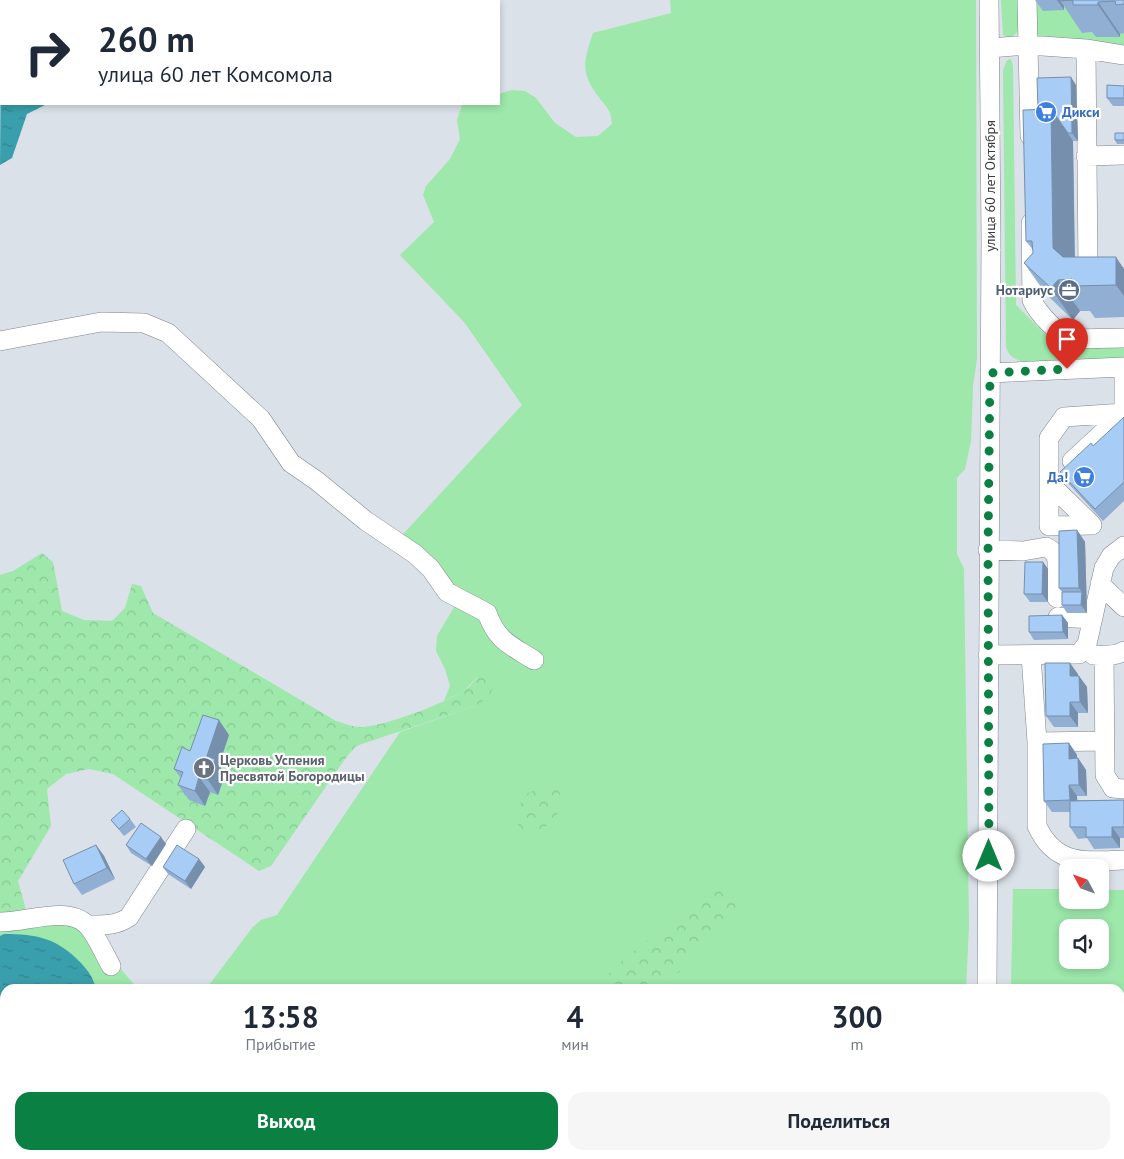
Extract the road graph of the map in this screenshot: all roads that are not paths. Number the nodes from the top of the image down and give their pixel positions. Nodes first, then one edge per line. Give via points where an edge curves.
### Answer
1 (989, 0) edge
2 (1027, 0) edge
3 (1028, 45) junction
4 (990, 48) junction
5 (1086, 49) junction
6 (1124, 55) edge
7 (1030, 153) edge
8 (1124, 155) edge
9 (1086, 156) junction
10 (1031, 202) edge
11 (1124, 278) edge
12 (1124, 338) edge
13 (0, 341) edge
14 (1124, 367) edge
15 (990, 373) junction
16 (1124, 413) edge
17 (1124, 546) edge
18 (988, 550) junction
19 (1100, 584) junction
20 (1057, 598) edge
21 (1124, 606) edge
22 (1058, 618) edge
23 (1092, 619) junction
24 (1124, 651) edge
25 (1074, 654) junction
26 (988, 655) junction
27 (1031, 655) junction
28 (1104, 656) junction
29 (534, 660) dead end
30 (1105, 741) junction
31 (1037, 742) junction
32 (1124, 789) edge
33 (186, 829) dead end
34 (1124, 860) edge
35 (0, 922) edge
36 (87, 925) junction
37 (111, 966) dead end
38 (987, 984) edge

1 - 4 street, улица 60 лет Октября
2 - 3 street
3 - 4 street
3 - 5 street
3 - 7 street
4 - 15 street, улица 60 лет Октября
5 - 6 street
5 - 9 street
8 - 9 street
9 - 11 street via 1088,269 1100,278
10 - 12 street via 1032,300 1036,310 1071,339
13 - 29 street via 101,322 144,323 168,333 261,419 291,463 414,554 430,568 447,592 487,613 492,627 503,641
14 - 15 street
14 - 16 street
15 - 18 street, улица 60 лет Октября
16 - 16 street via 1049,483 1049,438 1064,417
17 - 19 street via 1107,562
18 - 20 street via 1023,551 1046,547 1051,550 1057,560
18 - 26 street, улица 60 лет Октября
19 - 21 street
19 - 23 street
22 - 23 street
23 - 25 street via 1087,644 1079,654
24 - 28 street
25 - 27 street
25 - 28 street
26 - 27 street
26 - 38 street, улица 60 лет Октября
27 - 31 street
28 - 30 street
30 - 31 street
30 - 32 street via 1105,775 1112,788
31 - 34 street via 1038,826 1042,835 1070,859
33 - 36 street via 129,917 110,926
35 - 36 street via 48,916 73,917
36 - 37 street

